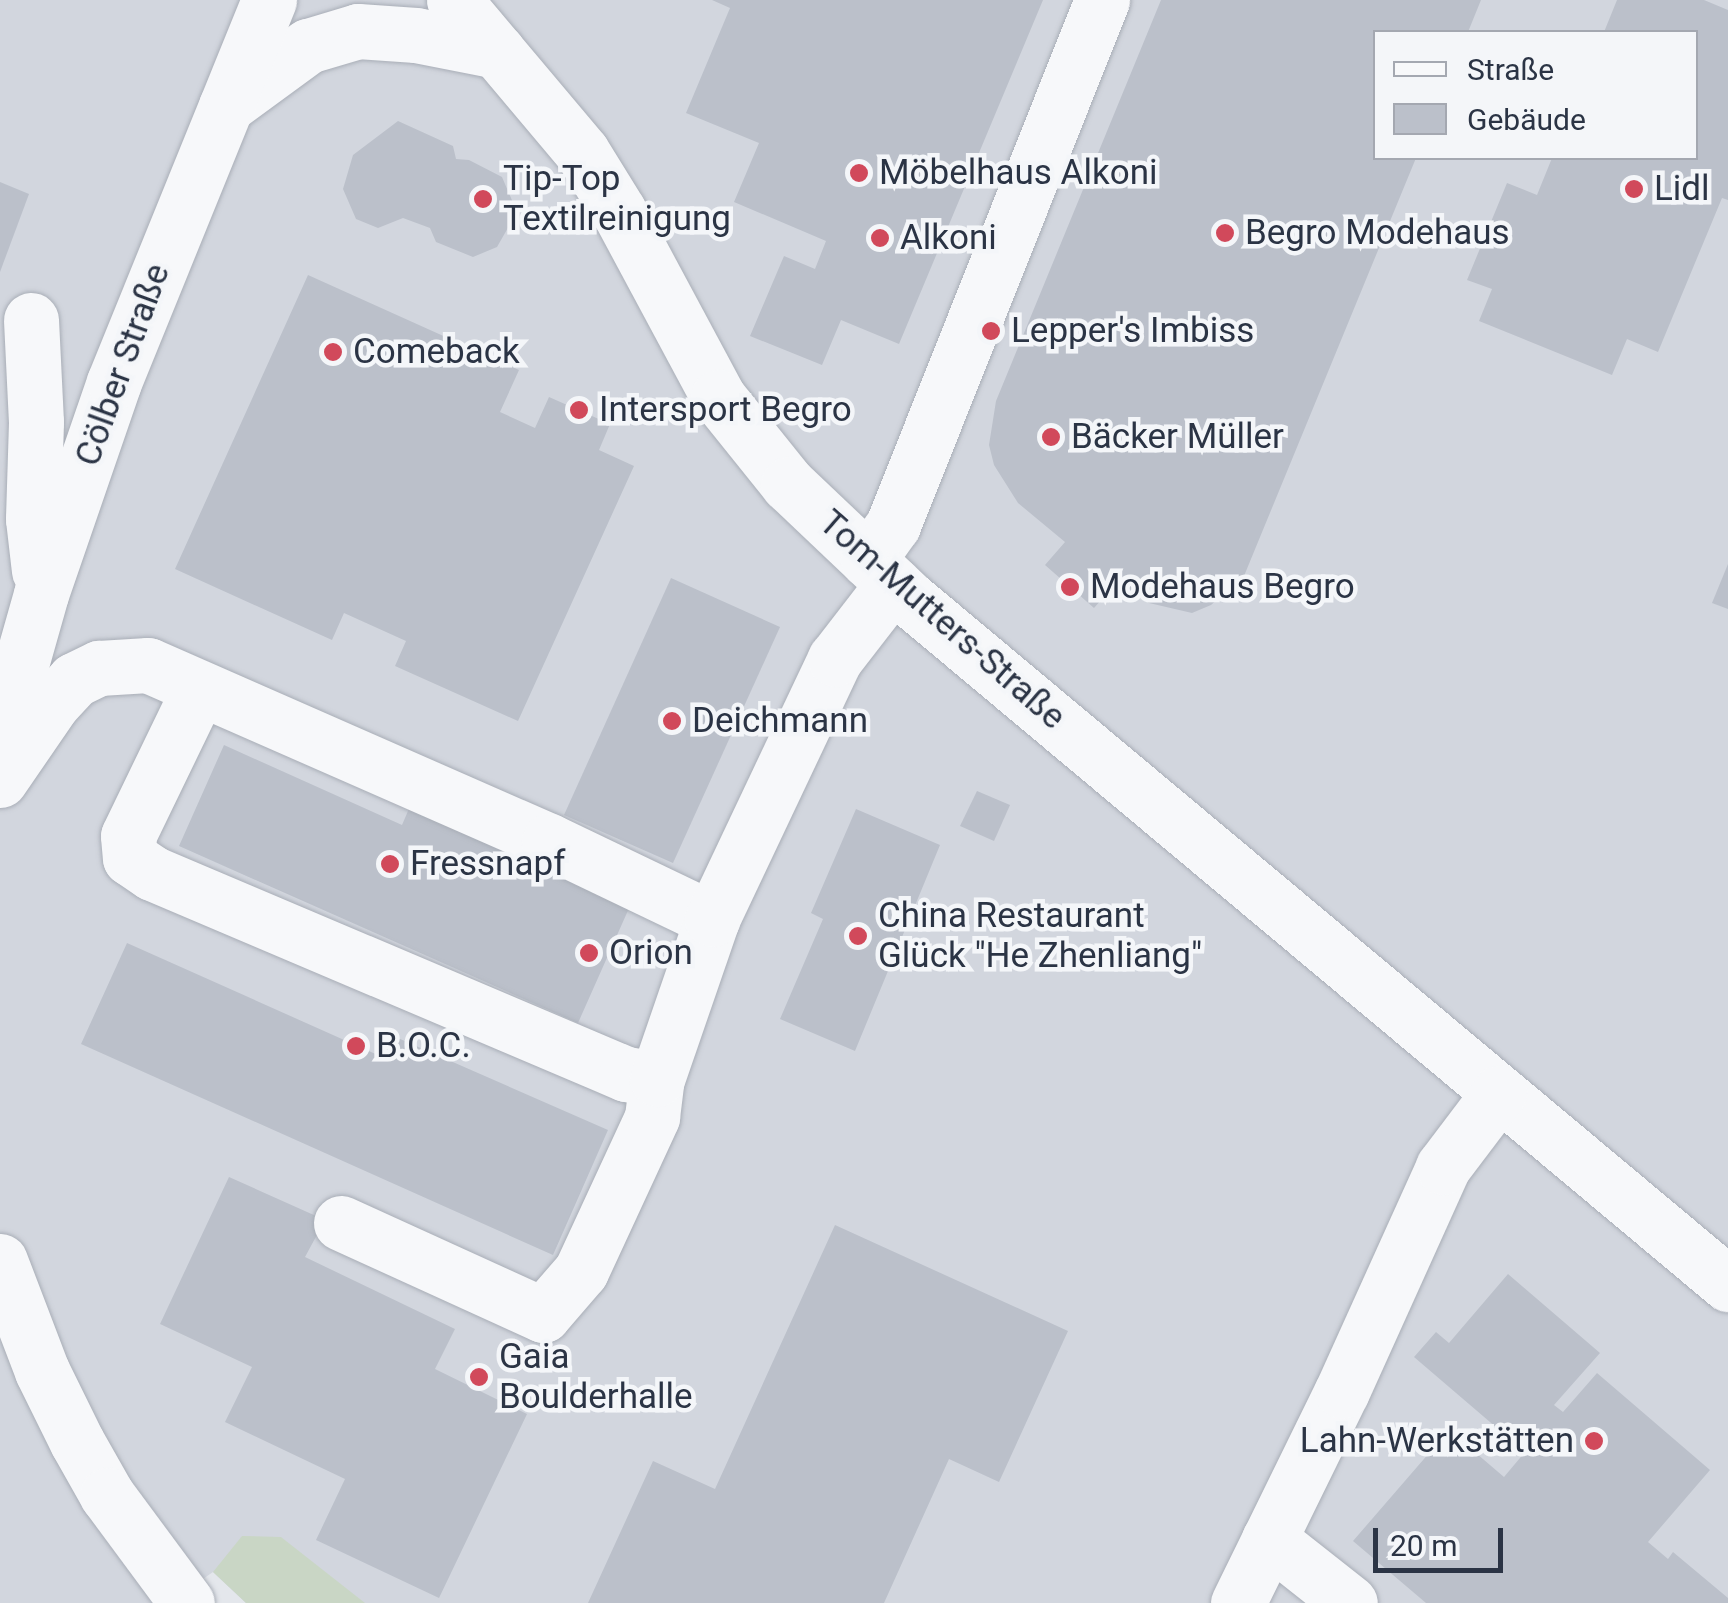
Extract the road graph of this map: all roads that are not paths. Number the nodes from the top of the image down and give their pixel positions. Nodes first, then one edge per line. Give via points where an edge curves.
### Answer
1 (269, 0) edge
2 (397, 0) edge
3 (454, 0) edge
4 (1102, 0) edge
5 (497, 51) junction
6 (226, 106) junction
7 (31, 320) dead end
8 (881, 572) junction
9 (41, 594) junction
10 (199, 689) junction
11 (0, 739) edge
12 (0, 780) edge
13 (712, 919) junction
14 (657, 1080) junction
15 (1499, 1092) junction
16 (340, 1224) dead end
17 (0, 1261) edge
18 (1728, 1284) edge
19 (1270, 1539) junction
20 (187, 1603) edge
21 (1238, 1603) edge
22 (1350, 1603) edge

1 - 6 street, Cölber Straße
2 - 5 street, Tom-Mutters-Straße
3 - 5 street, Tom-Mutters-Straße
4 - 8 street via 893,525
5 - 6 street via 416,34 358,31 308,46
5 - 8 street, Tom-Mutters-Straße via 582,152 718,397 788,484
6 - 9 street, Cölber Straße via 134,328
7 - 9 street via 32,519
8 - 13 street
8 - 15 street, Tom-Mutters-Straße
9 - 11 street, Cölber Straße
10 - 12 street via 148,666 99,668 74,680 52,704
10 - 13 street
10 - 14 street via 128,836 130,858 626,1074
13 - 14 street
14 - 16 street via 652,1117 581,1271 542,1316
15 - 18 street, Tom-Mutters-Straße
15 - 19 street via 1443,1167 1338,1428
17 - 20 street via 76,1442
19 - 21 street
19 - 22 street

